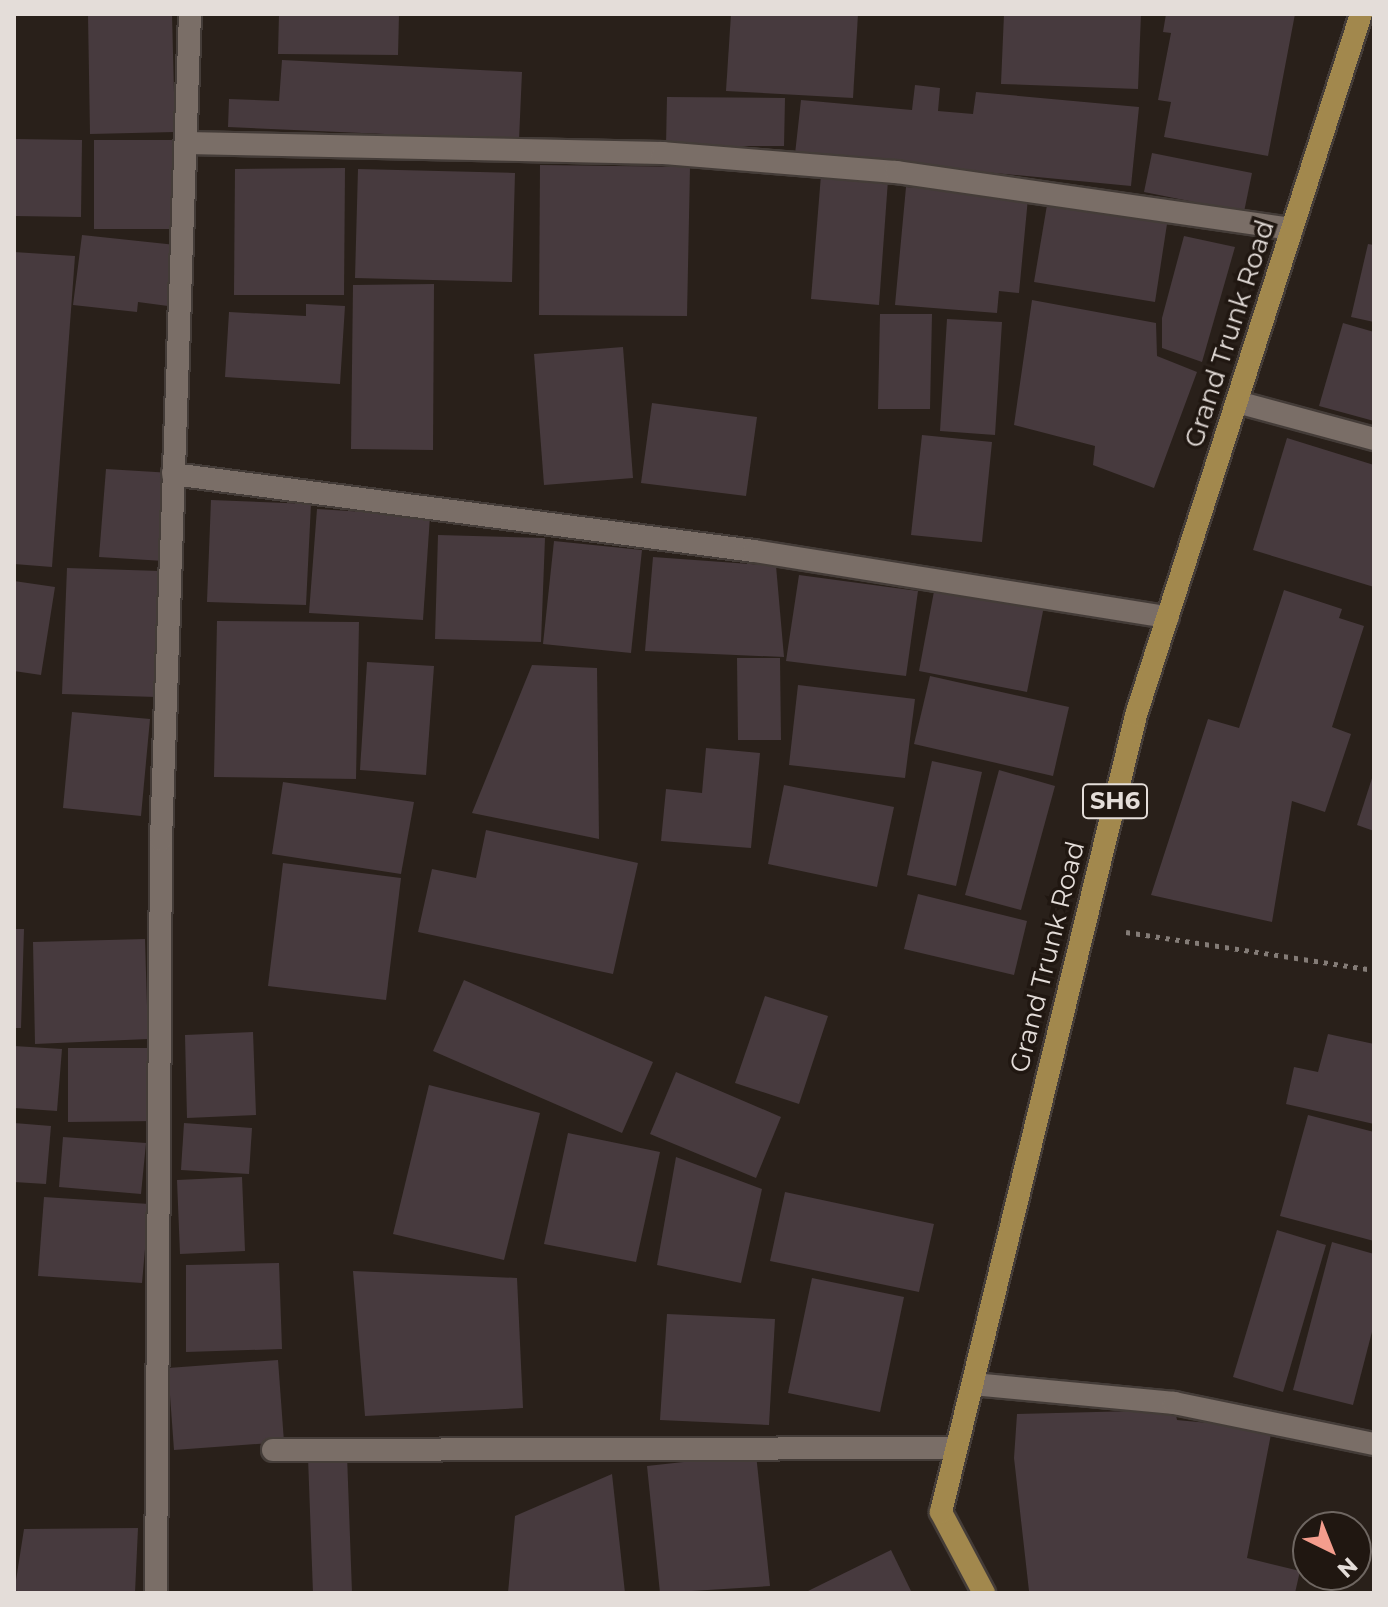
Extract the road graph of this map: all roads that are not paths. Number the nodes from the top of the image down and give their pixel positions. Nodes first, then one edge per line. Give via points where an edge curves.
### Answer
1 (190, 14) edge
2 (1361, 14) edge
3 (186, 143) junction
4 (1292, 229) junction
5 (1237, 402) junction
6 (1374, 439) edge
7 (173, 474) junction
8 (1168, 617) junction
9 (973, 1384) junction
10 (1374, 1444) edge
11 (956, 1448) junction
12 (273, 1450) dead end
13 (156, 1593) edge
14 (984, 1593) edge

1 - 3 street
2 - 4 main road, Grand Trunk Road / SH6
3 - 4 street via 694,156 911,174
3 - 7 street
4 - 5 main road, Grand Trunk Road / SH6
5 - 6 street
5 - 8 main road, Grand Trunk Road / SH6
7 - 8 street via 754,551
7 - 13 street via 161,840
8 - 9 main road, Grand Trunk Road / SH6 via 1085,925
9 - 10 street via 1174,1403
9 - 11 main road, Grand Trunk Road / SH6
11 - 12 street
11 - 14 main road, Grand Trunk Road / SH6 via 941,1512

